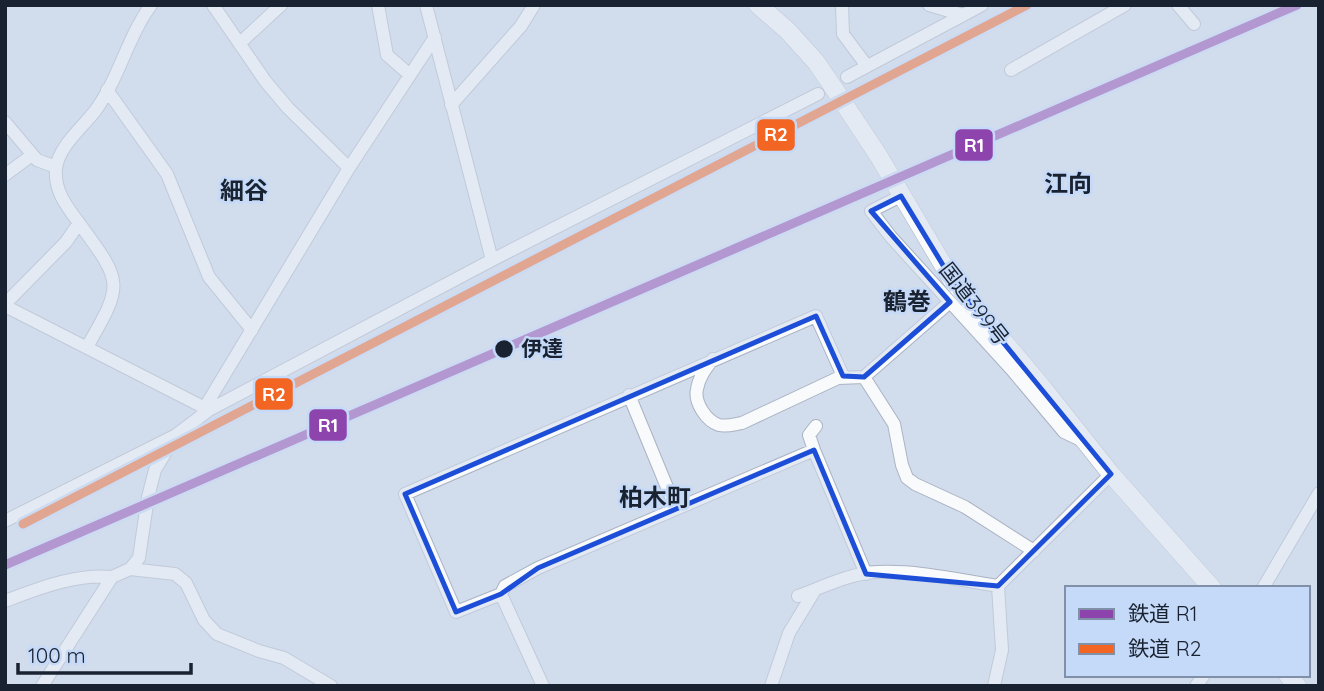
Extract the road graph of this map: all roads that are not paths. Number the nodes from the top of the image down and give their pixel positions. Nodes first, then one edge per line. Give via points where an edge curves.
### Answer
1 (213, 5) edge
2 (281, 5) edge
3 (377, 5) edge
4 (426, 5) edge
5 (534, 5) edge
6 (758, 5) edge
7 (842, 5) edge
8 (929, 5) edge
9 (982, 5) edge
10 (1125, 5) edge
11 (1178, 5) edge
12 (150, 6) edge
13 (963, 15) junction
14 (1194, 24) dead end
15 (435, 37) junction
16 (240, 43) junction
17 (867, 66) junction
18 (1011, 70) dead end
19 (410, 75) junction
20 (847, 78) dead end
21 (107, 90) junction
22 (818, 94) dead end
23 (451, 105) junction
24 (5, 122) edge
25 (32, 155) junction
26 (55, 167) junction
27 (349, 168) junction
28 (5, 175) edge
29 (900, 195) junction
30 (79, 223) junction
31 (492, 260) junction
32 (950, 302) junction
33 (5, 304) edge
34 (252, 330) junction
35 (87, 347) junction
36 (713, 359) junction
37 (843, 376) junction
38 (864, 377) junction
39 (629, 395) junction
40 (207, 408) junction
41 (816, 426) dead end
42 (176, 435) junction
43 (1086, 443) junction
44 (814, 450) junction
45 (1111, 474) junction
46 (1319, 492) edge
47 (676, 509) junction
48 (5, 521) edge
49 (1034, 551) junction
50 (130, 569) junction
51 (866, 574) junction
52 (112, 577) junction
53 (998, 586) junction
54 (1210, 586) edge
55 (1264, 586) edge
56 (815, 589) junction
57 (501, 594) junction
58 (798, 596) dead end
59 (5, 601) edge
60 (42, 686) edge
61 (331, 686) edge
62 (543, 686) edge
63 (771, 686) edge
64 (993, 686) edge

1 - 16 street
2 - 16 street
3 - 19 street via 387,55
4 - 15 street
5 - 23 street
6 - 29 highway, 国道399号 via 816,62
7 - 17 street via 843,34
8 - 13 street
9 - 13 street
10 - 18 street
11 - 14 street
12 - 21 street
13 - 17 street
15 - 19 street
15 - 23 street
16 - 27 street via 288,108
17 - 20 street
19 - 27 street
21 - 26 street
21 - 34 street via 167,174 209,277
22 - 31 street
23 - 31 street
24 - 25 street
25 - 26 street
25 - 28 street
26 - 30 street via 61,199
27 - 34 street
29 - 32 street via 871,211
29 - 43 highway, 国道399号 via 952,280
30 - 33 street
30 - 35 street via 113,276 109,308
31 - 40 street
32 - 38 street
32 - 43 street via 1064,432
33 - 35 street
34 - 40 street
35 - 40 street
36 - 37 street via 816,316
36 - 37 street via 700,378 696,395 707,416 721,426 742,423
36 - 39 street
37 - 38 street
38 - 49 street via 894,424 907,478 965,507
39 - 47 street
39 - 57 street via 405,494 456,612
40 - 42 street
41 - 44 street via 809,435
42 - 48 street
42 - 50 street via 155,470 139,558
43 - 45 highway, 国道399号
44 - 47 street
44 - 51 street
45 - 49 street
45 - 54 highway, 国道399号
46 - 55 street
47 - 57 street via 538,568 505,586
49 - 53 street
50 - 52 street
50 - 61 street via 175,573 217,634 284,657
51 - 53 street via 903,573
51 - 56 street
52 - 59 street via 90,575
52 - 60 street
53 - 64 street via 1002,650
56 - 58 street
56 - 63 street via 789,633
57 - 62 street

